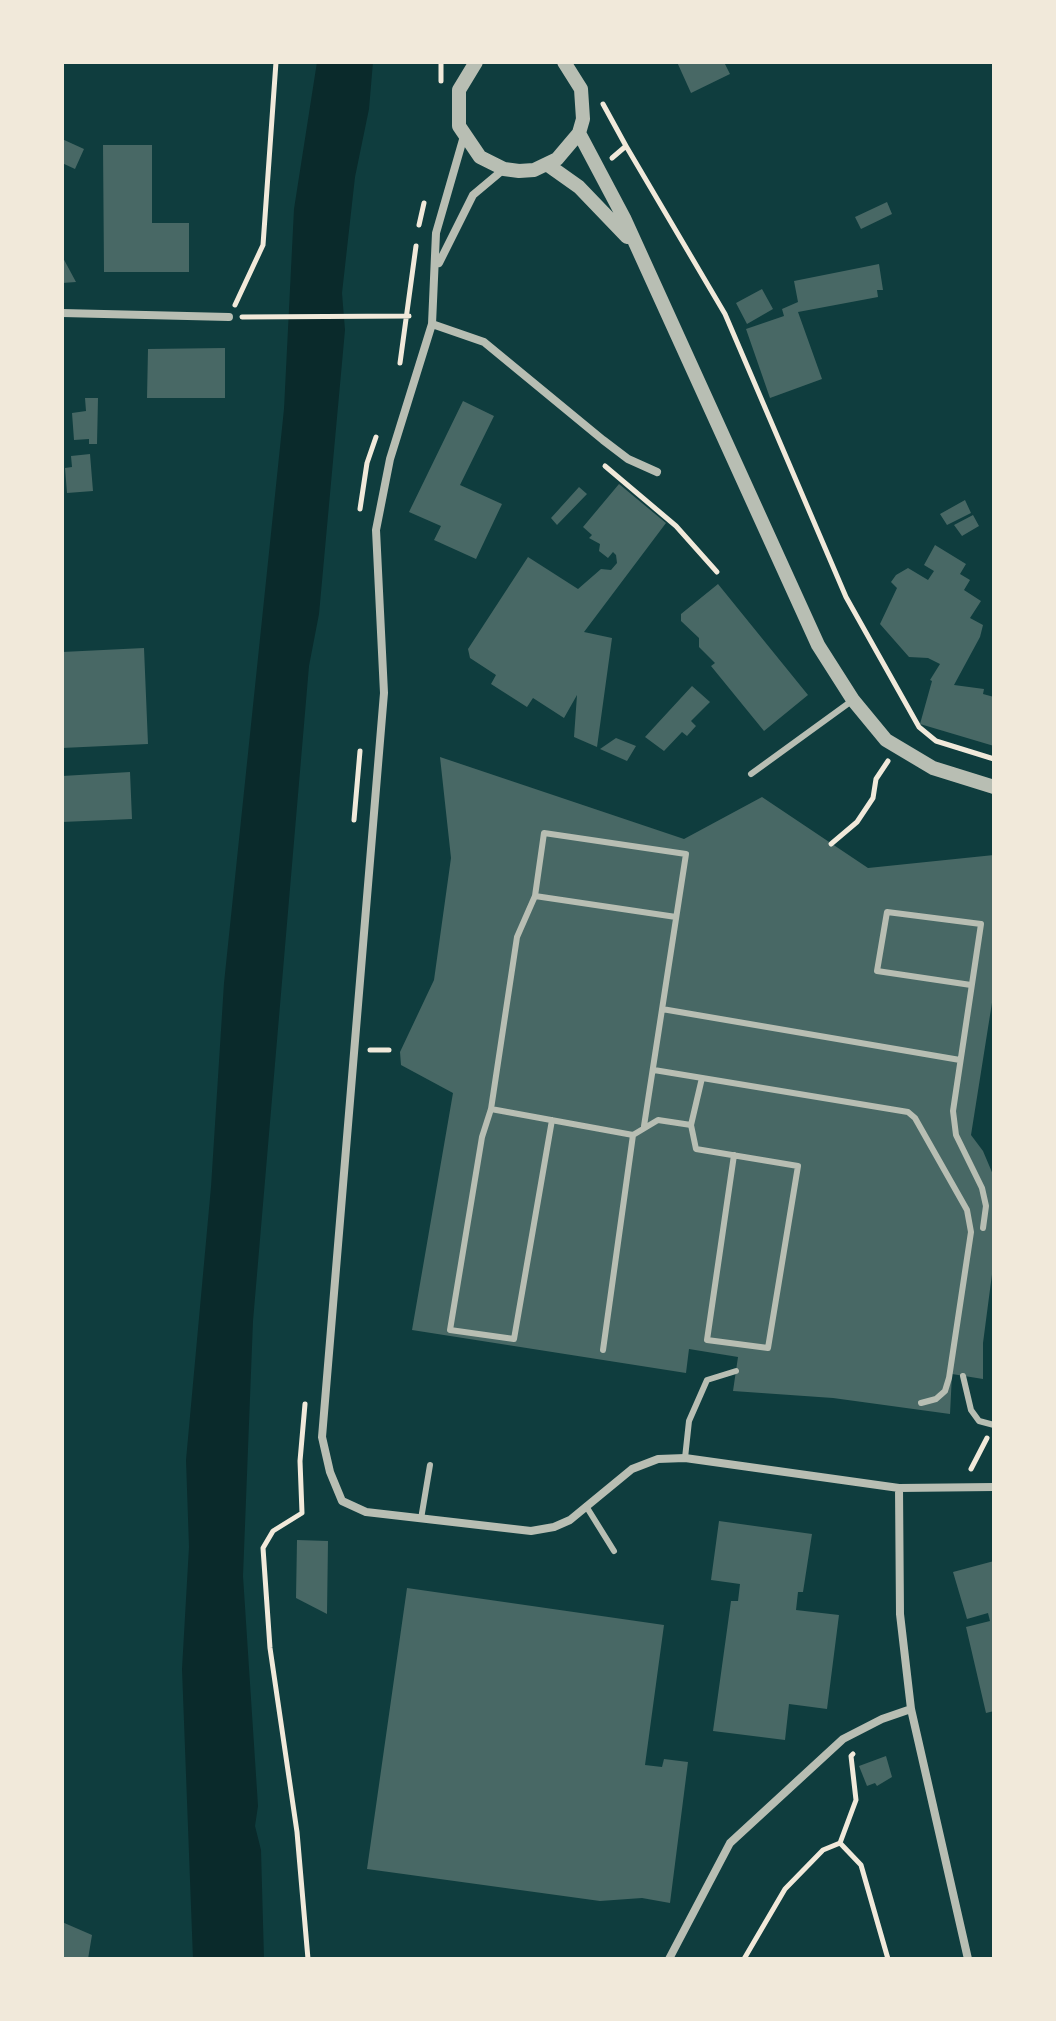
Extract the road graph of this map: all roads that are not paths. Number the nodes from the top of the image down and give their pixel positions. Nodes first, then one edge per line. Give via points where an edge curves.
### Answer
1 (564, 62) edge
2 (470, 64) edge
3 (579, 133) junction
4 (464, 136) junction
5 (548, 165) junction
6 (504, 169) junction
7 (633, 243) junction
8 (436, 271) junction
9 (62, 313) edge
10 (229, 317) road end
11 (432, 324) junction
12 (657, 472) dead end
13 (853, 700) junction
14 (751, 774) dead end
15 (994, 787) edge
16 (535, 896) junction
17 (676, 917) junction
18 (971, 985) junction
19 (662, 1009) junction
20 (960, 1060) junction
21 (654, 1070) junction
22 (702, 1078) junction
23 (491, 1109) junction
24 (552, 1120) junction
25 (691, 1125) junction
26 (644, 1126) junction
27 (633, 1135) junction
28 (734, 1155) junction
29 (983, 1228) dead end
30 (603, 1350) dead end
31 (736, 1371) dead end
32 (963, 1376) dead end
33 (921, 1403) dead end
34 (994, 1425) edge
35 (685, 1458) junction
36 (430, 1465) dead end
37 (994, 1487) edge
38 (899, 1488) junction
39 (586, 1506) junction
40 (421, 1519) junction
41 (614, 1551) dead end
42 (911, 1709) junction
43 (669, 1959) edge
44 (968, 1959) edge

1 - 3 street via 581,89
2 - 4 street via 457,102
3 - 5 street
3 - 7 street
4 - 6 street via 480,157
4 - 8 street via 440,213
5 - 6 street
5 - 7 street via 579,187
6 - 8 street via 473,195
7 - 13 street via 818,645
8 - 11 street
9 - 10 street
11 - 12 street via 484,342 628,459
11 - 40 street via 390,459 376,530 384,693 322,1437 342,1501 366,1512
13 - 14 lane
13 - 15 street via 886,740 908,755
16 - 17 lane
16 - 17 lane via 544,833 686,854
16 - 23 lane via 517,937
17 - 19 lane
18 - 18 lane via 877,971 887,912 981,924
18 - 20 lane
19 - 20 lane
19 - 21 lane
20 - 29 lane via 953,1111 956,1135 982,1188
21 - 22 lane
21 - 26 lane
22 - 25 lane
22 - 33 lane via 908,1112 915,1118 967,1210 971,1232 949,1378 945,1391
23 - 24 lane
23 - 24 lane via 450,1330 514,1339
24 - 27 lane
25 - 26 lane via 658,1120
25 - 28 lane via 696,1149
26 - 27 lane
27 - 30 lane
28 - 28 lane via 798,1166 768,1348 707,1340
31 - 35 lane via 707,1380 689,1421
32 - 34 lane via 971,1410 979,1421
35 - 38 street
35 - 39 street via 658,1459 632,1469
36 - 40 lane
37 - 38 street
38 - 42 street via 900,1614
39 - 40 street via 554,1527 531,1531
39 - 41 lane
42 - 43 street via 843,1739 730,1843
42 - 44 street

